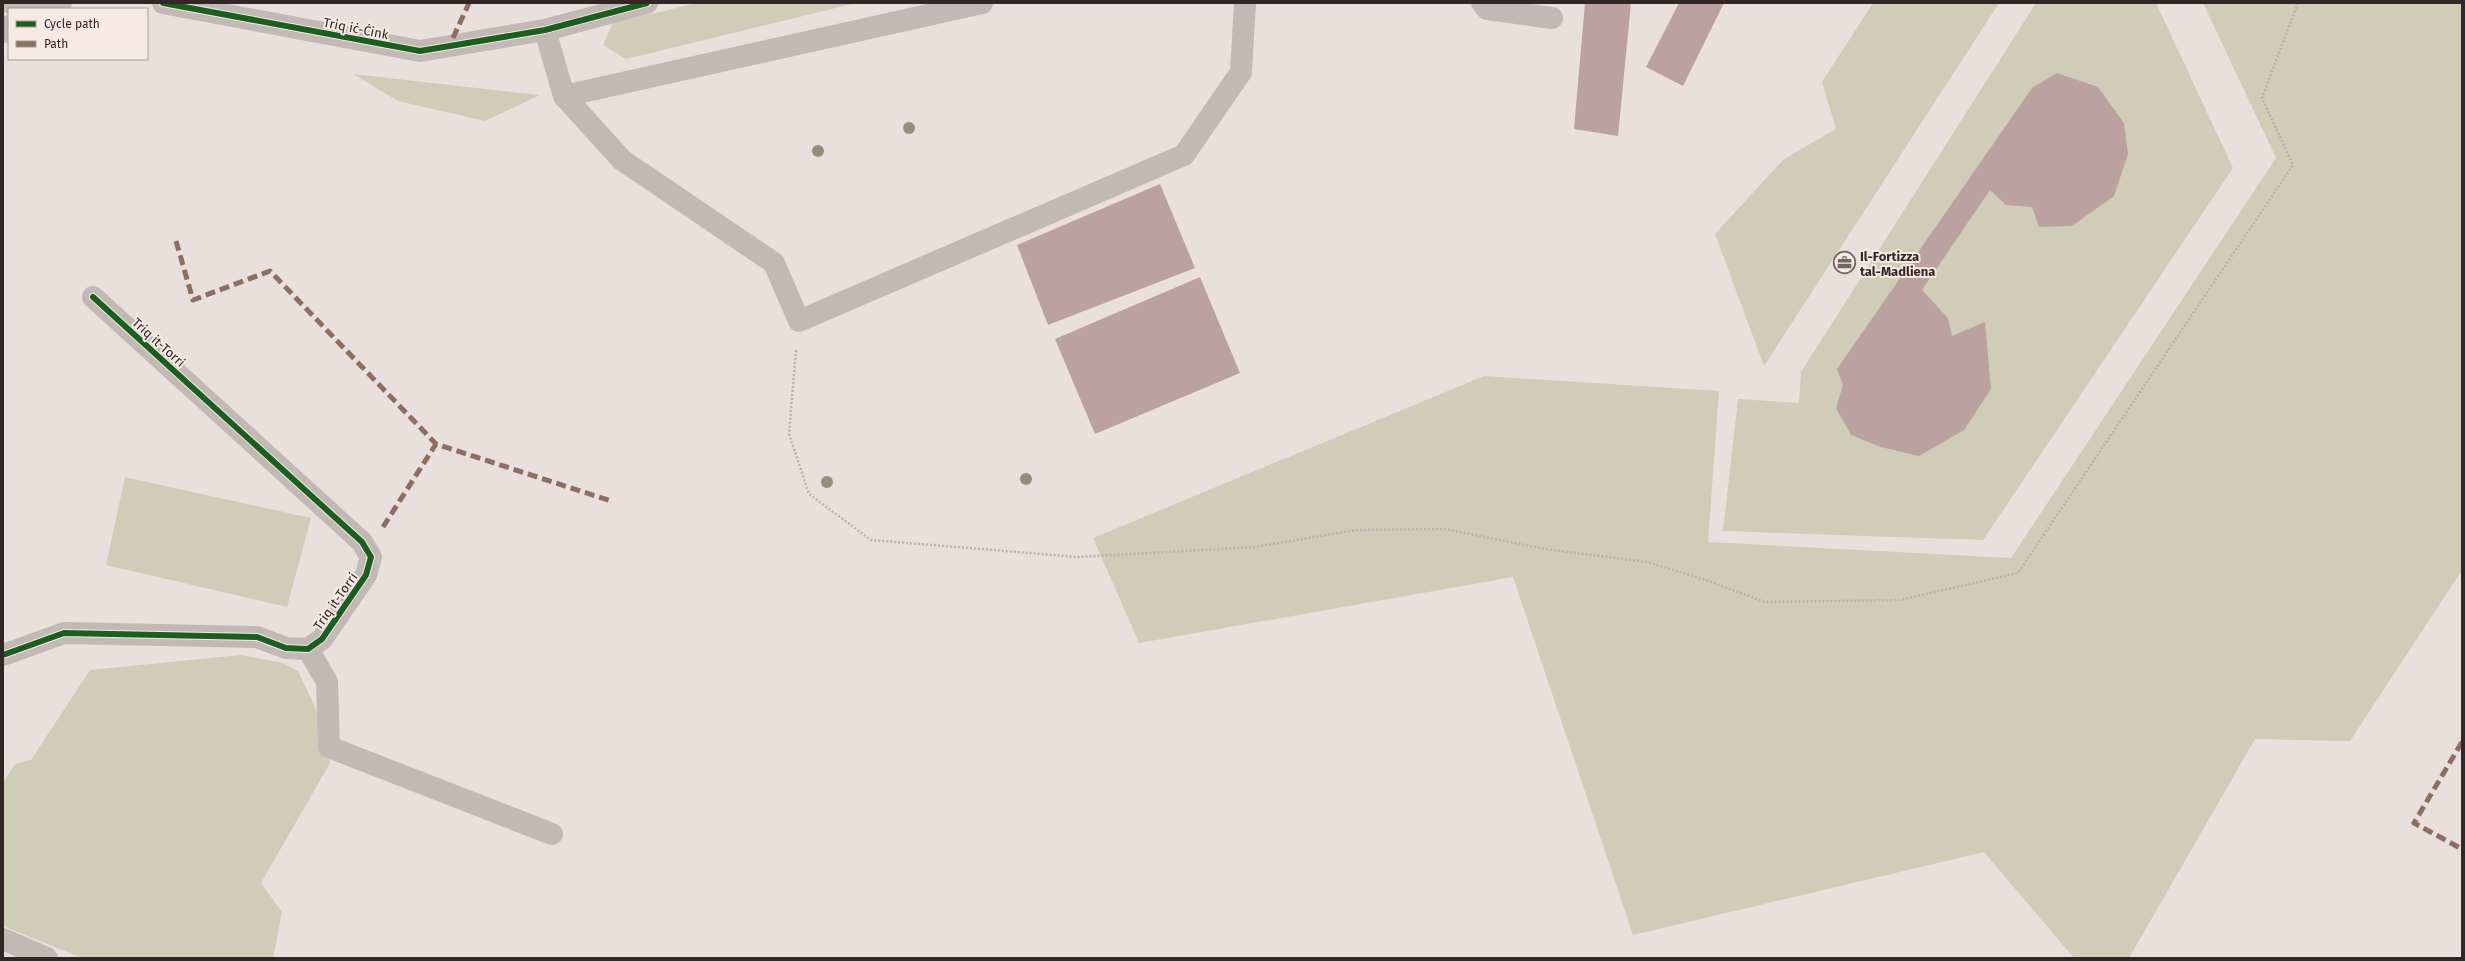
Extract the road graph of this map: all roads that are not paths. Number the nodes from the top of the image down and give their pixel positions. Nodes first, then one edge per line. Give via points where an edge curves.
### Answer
1 (61, 3) edge
2 (163, 3) edge
3 (647, 3) edge
4 (982, 3) edge
5 (1245, 3) edge
6 (1485, 6) edge
7 (41, 8) edge
8 (1552, 18) dead end
9 (545, 30) junction
10 (564, 96) junction
11 (93, 297) dead end
12 (308, 649) junction
13 (3, 655) edge
14 (552, 834) dead end
15 (3, 939) edge
16 (47, 958) edge

1 - 7 street
2 - 9 street, Triq iċ-Ċink via 420,51
3 - 9 street, Triq iċ-Ċink
4 - 10 street
5 - 10 street via 1241,72 1184,155 799,321 774,263 622,160
6 - 8 street
9 - 10 street
11 - 12 street, Triq it-Torri via 362,542 371,557 366,575 322,639
12 - 13 street via 286,648 257,637 64,633
12 - 14 street via 327,682 329,747
15 - 16 street

